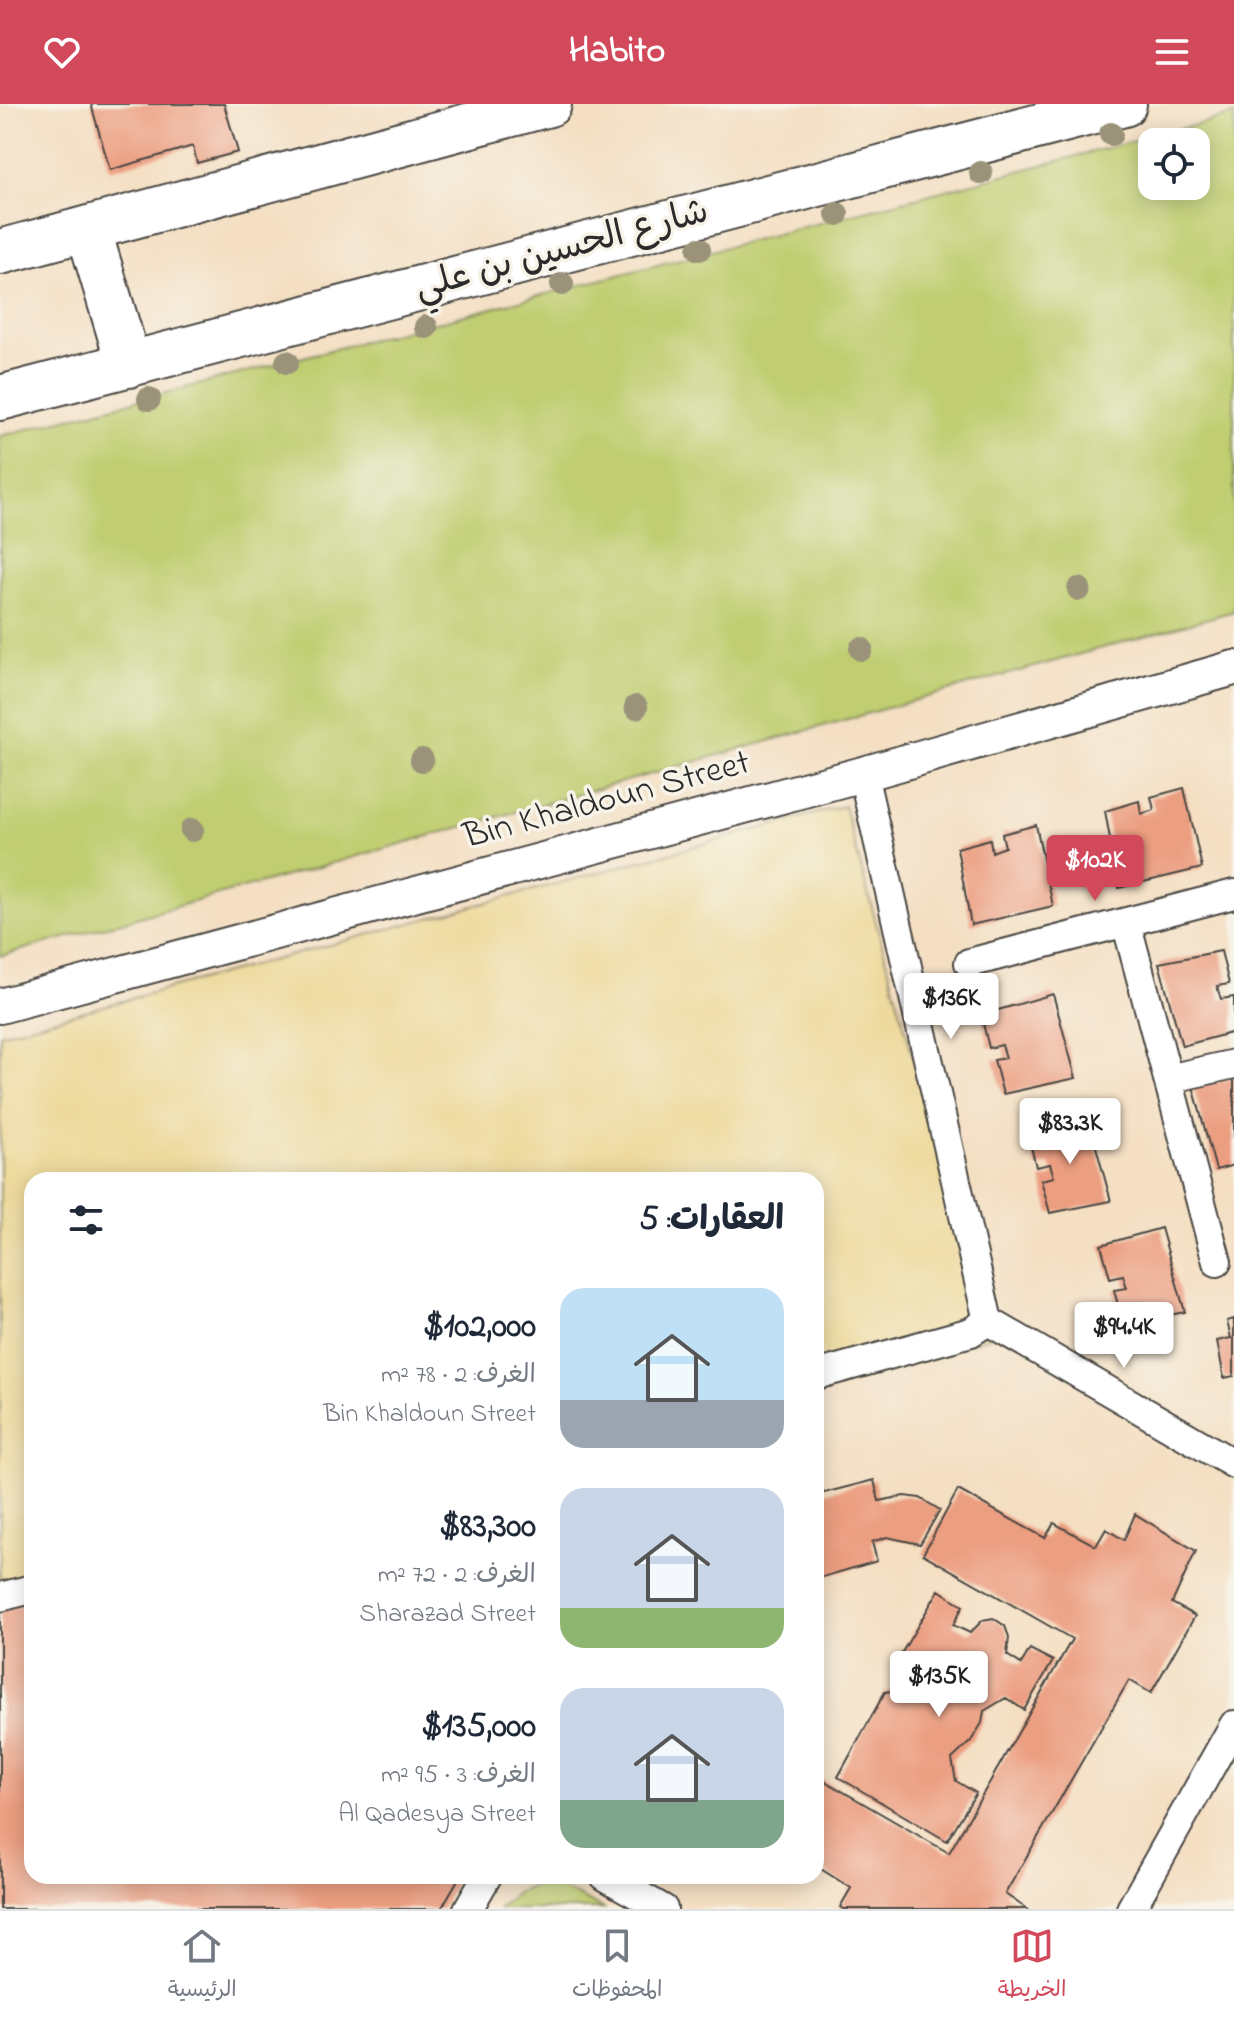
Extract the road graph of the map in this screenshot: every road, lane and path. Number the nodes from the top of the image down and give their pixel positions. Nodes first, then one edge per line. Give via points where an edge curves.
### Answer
1 (549, 104) edge
2 (1124, 104) edge
3 (88, 228) junction
4 (0, 252) edge
5 (129, 365) junction
6 (0, 398) edge
7 (1234, 668) edge
8 (863, 774) junction
9 (1234, 894) edge
10 (1126, 922) junction
11 (969, 963) dead end
12 (0, 1006) edge
13 (1234, 1064) edge
14 (1168, 1079) junction
15 (1217, 1262) dead end
16 (988, 1321) junction
17 (824, 1373) edge
18 (1234, 1464) edge
19 (24, 1591) edge
20 (0, 1597) edge
21 (1234, 1725) edge
22 (482, 1884) edge
23 (619, 1884) edge
24 (1136, 1907) edge
25 (468, 1909) edge
26 (663, 1909) edge

1 - 3 highway
2 - 5 highway, شارع الحسين بن علي
3 - 4 highway
3 - 5 highway
5 - 6 highway, شارع الحسين بن علي
7 - 8 street, Bin Khaldoun Street
8 - 12 street, Bin Khaldoun Street
8 - 16 street
9 - 10 street
10 - 11 street
10 - 14 street
13 - 14 street
14 - 15 street
16 - 17 street via 971,1332
16 - 18 street
19 - 20 street
21 - 24 street
22 - 25 street
23 - 26 street

